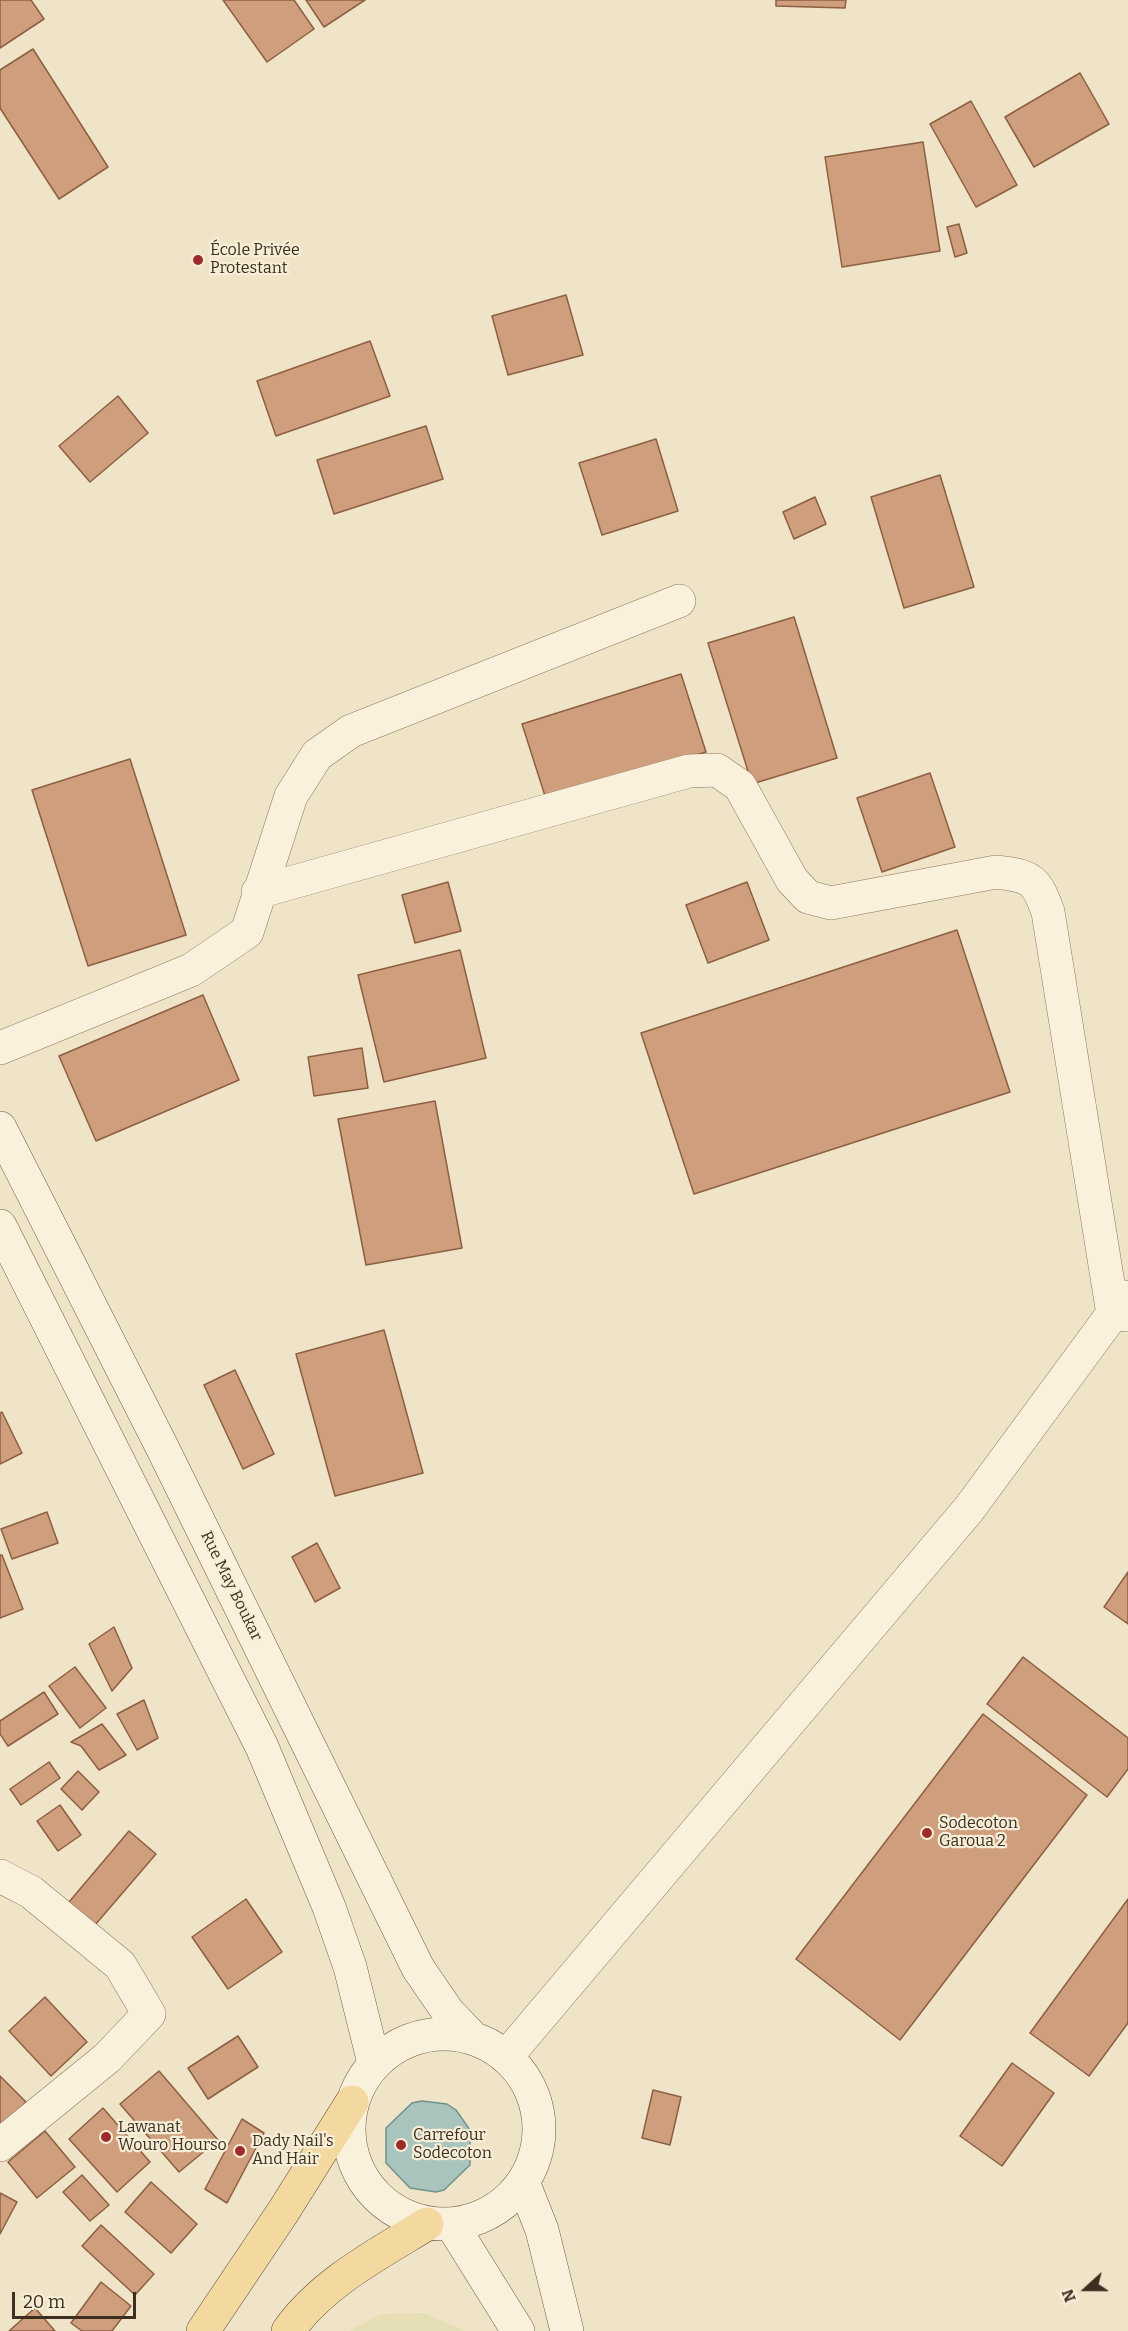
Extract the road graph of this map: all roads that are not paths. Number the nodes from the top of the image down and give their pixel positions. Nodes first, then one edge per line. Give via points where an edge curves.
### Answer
1 (679, 601) dead end
2 (258, 892) junction
3 (0, 1048) edge
4 (0, 1128) edge
5 (0, 1226) edge
6 (1123, 1307) edge
7 (0, 1876) edge
8 (472, 2037) junction
9 (506, 2057) junction
10 (374, 2063) junction
11 (352, 2102) junction
12 (0, 2145) edge
13 (523, 2182) junction
14 (440, 2224) junction
15 (203, 2331) edge
16 (288, 2331) edge
17 (518, 2331) edge
18 (567, 2331) edge

1 - 2 street via 351,731 317,755 291,796
2 - 3 street via 247,932 199,966
2 - 6 street via 689,771 717,770 740,786 792,880 808,897 831,903 996,872 1021,874 1039,888 1048,912
4 - 8 street, Rue May Boukar via 169,1460 418,1968 448,2012
5 - 10 street via 262,1747 329,1907 350,1967
6 - 9 street via 969,1509
7 - 12 street via 31,1892 120,1965 149,2014 107,2058
8 - 9 street
8 - 10 street via 446,2033 419,2036
9 - 13 street via 522,2073 539,2116 537,2150
10 - 11 street
11 - 14 street via 349,2137 363,2180 380,2200 402,2215
11 - 15 main road
13 - 14 street via 504,2204 480,2218
13 - 18 street via 542,2230
14 - 16 main road via 344,2274
14 - 17 street

